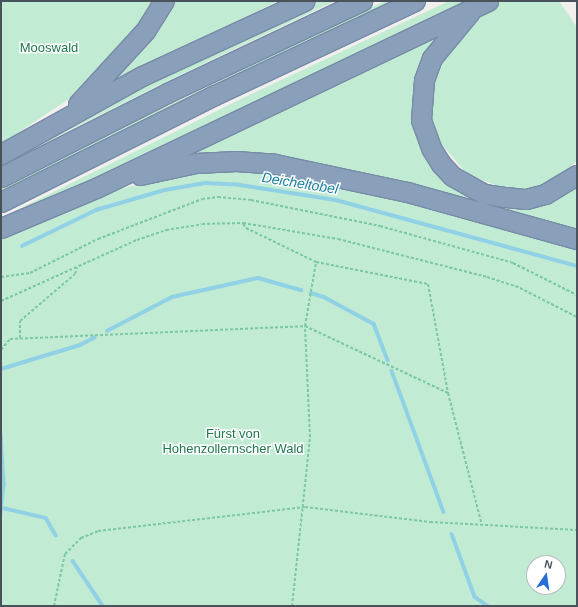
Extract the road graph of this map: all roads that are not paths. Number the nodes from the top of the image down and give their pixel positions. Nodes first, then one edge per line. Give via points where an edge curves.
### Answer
1 (164, 1) edge
2 (304, 1) edge
3 (362, 1) edge
4 (415, 1) edge
5 (482, 4) edge
6 (68, 115) junction
7 (1, 154) edge
8 (577, 175) edge
9 (1, 177) edge
10 (98, 187) junction
11 (1, 202) edge
12 (1, 228) edge
13 (577, 239) edge

1 - 6 highway via 145,31
2 - 6 highway via 142,76
3 - 9 highway via 167,93
4 - 11 highway via 215,95
5 - 8 highway via 432,58 424,80 422,120 431,148 452,176 484,194 526,199 552,191
5 - 10 highway
6 - 7 highway
10 - 12 highway
10 - 13 highway via 196,164 274,164 406,192

